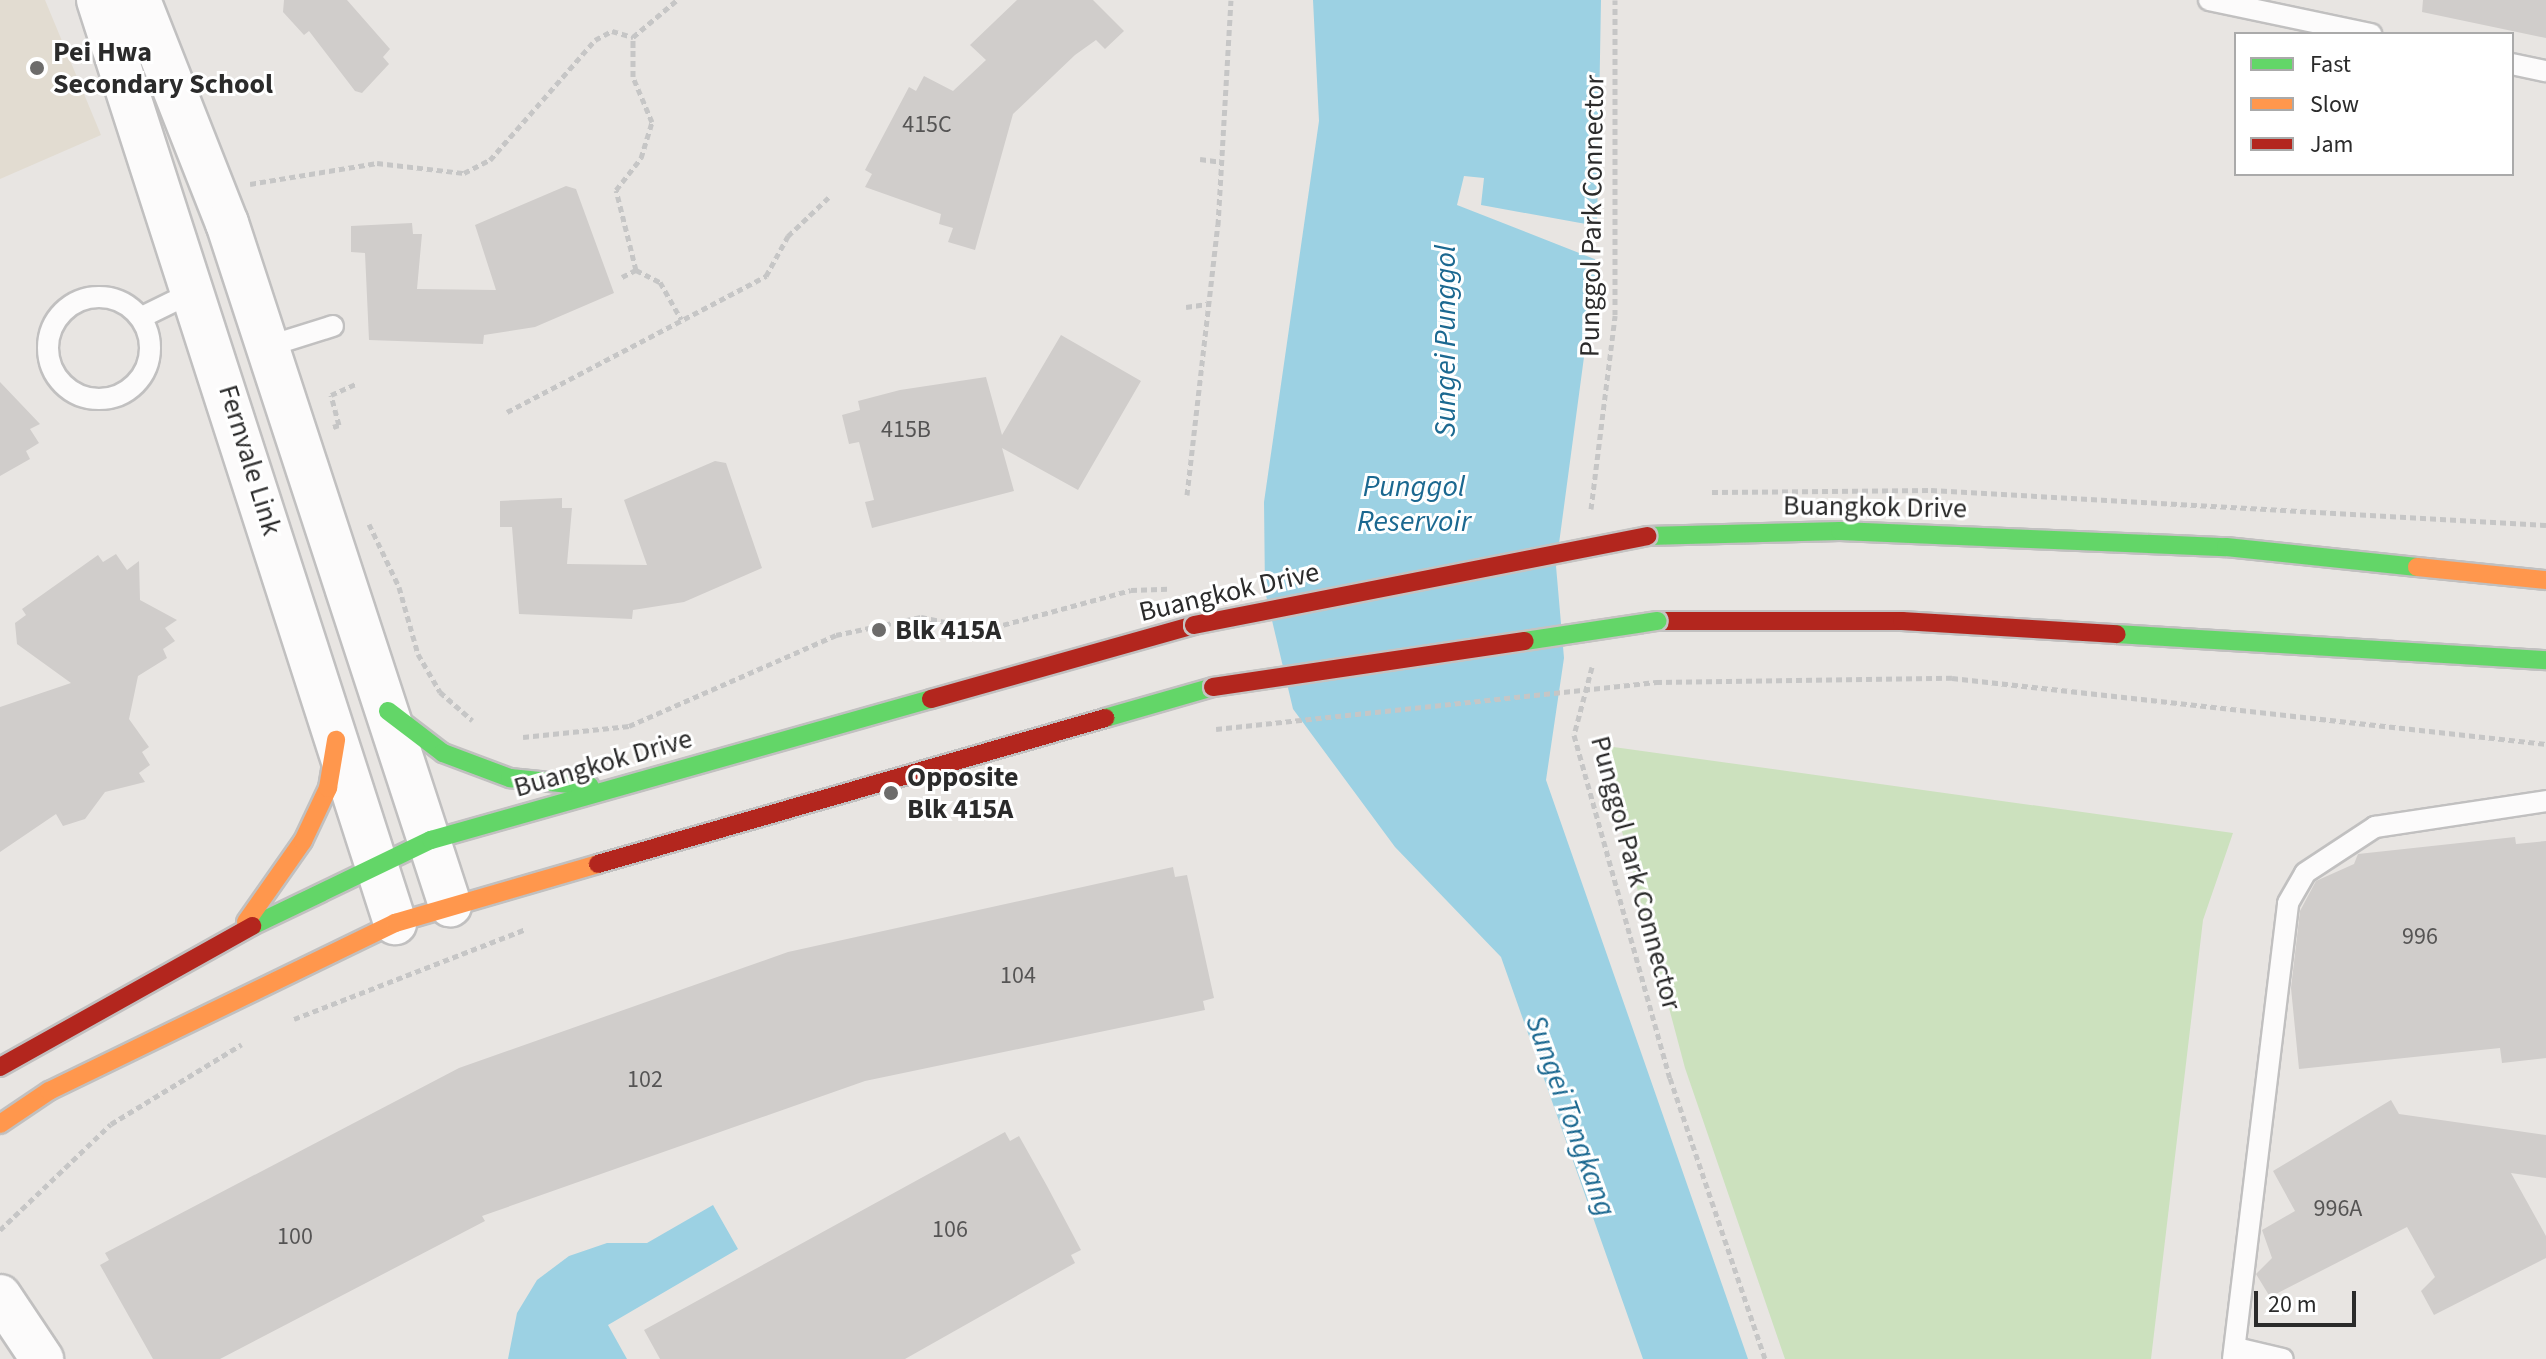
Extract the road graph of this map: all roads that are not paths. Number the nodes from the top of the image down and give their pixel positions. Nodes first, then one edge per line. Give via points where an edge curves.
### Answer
1 (98, 0) edge
2 (139, 0) edge
3 (2209, 0) edge
4 (2361, 32) edge
5 (2514, 64) edge
6 (2546, 71) edge
7 (195, 291) junction
8 (142, 317) junction
9 (333, 326) dead end
10 (266, 347) junction
11 (2546, 580) edge
12 (2546, 660) edge
13 (388, 711) junction
14 (336, 740) junction
15 (616, 788) junction
16 (2546, 801) edge
17 (431, 840) junction
18 (375, 863) junction
19 (450, 905) junction
20 (395, 923) junction
21 (238, 933) junction
22 (0, 1067) edge
23 (0, 1124) edge
24 (0, 1296) edge
25 (2234, 1354) edge
26 (42, 1359) edge
27 (2283, 1359) edge

1 - 7 street, Fernvale Link
2 - 10 street, Fernvale Link via 198,141
3 - 4 lane
5 - 6 lane
7 - 8 lane
7 - 14 street, Fernvale Link
8 - 8 lane via 152,343 145,371 126,392 99,400 74,394 56,377 46,346 62,311 104,296
9 - 10 lane
10 - 13 street, Fernvale Link
11 - 15 main road, Buangkok Drive, bridge via 2226,547 1855,532 1647,536 1194,625
12 - 19 main road, bridge via 1902,621 1657,621 1213,687
13 - 15 main road via 443,753 510,778
13 - 17 street, Fernvale Link
14 - 18 street, Fernvale Link
14 - 21 main road via 328,788 290,866
15 - 17 main road, Buangkok Drive
16 - 25 lane via 2375,827 2305,873 2288,903
17 - 18 main road, Buangkok Drive
17 - 19 street, Fernvale Link
18 - 20 street, Fernvale Link
18 - 21 main road, Buangkok Drive
19 - 20 main road
20 - 23 main road via 49,1091
21 - 22 main road, Buangkok Drive
24 - 26 street
25 - 27 lane

